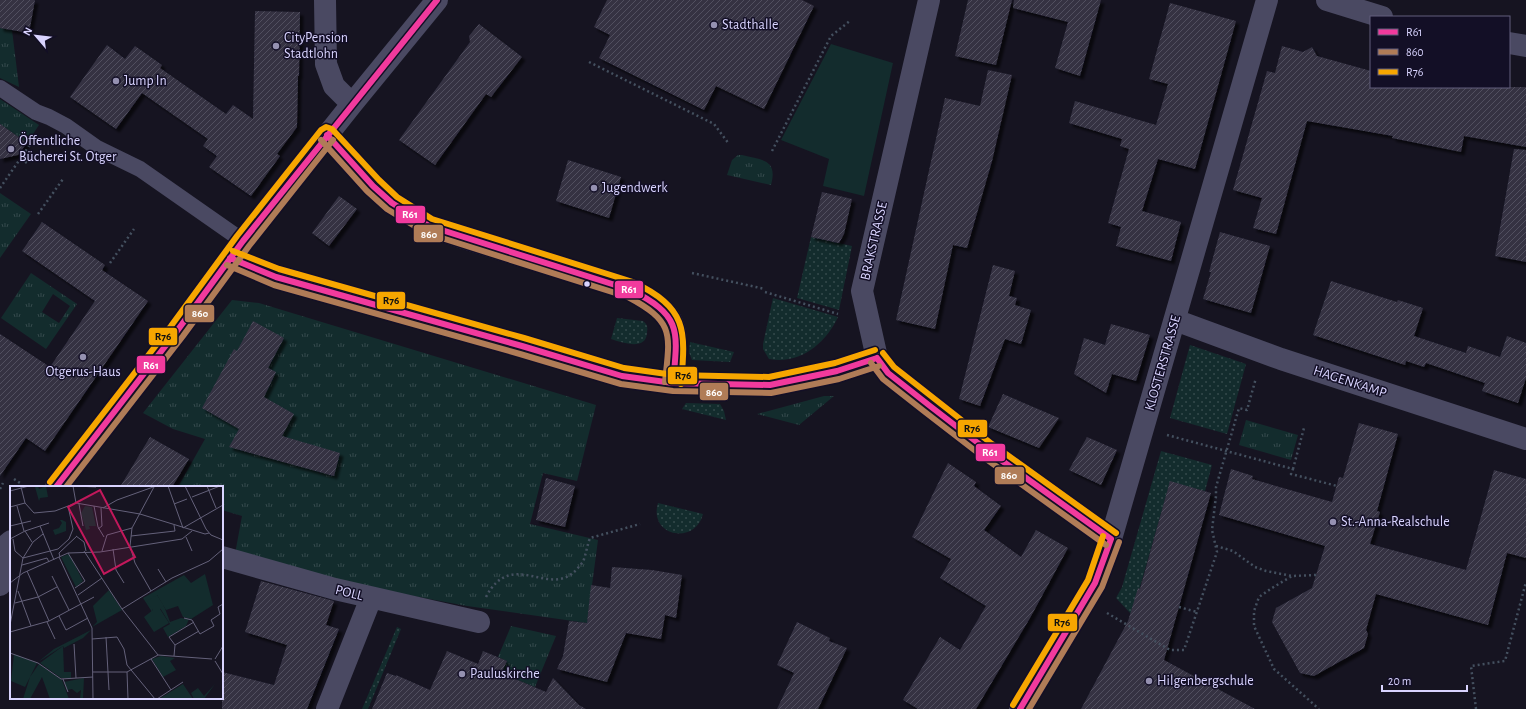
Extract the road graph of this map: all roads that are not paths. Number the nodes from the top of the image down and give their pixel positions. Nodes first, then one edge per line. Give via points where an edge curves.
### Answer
1 (325, 0) edge
2 (437, 0) edge
3 (929, 0) edge
4 (1267, 0) edge
5 (1327, 0) edge
6 (1379, 16) edge
7 (1510, 43) edge
8 (1526, 46) edge
9 (0, 88) edge
10 (352, 104) junction
11 (327, 135) junction
12 (237, 249) junction
13 (1175, 320) junction
14 (877, 358) junction
15 (673, 383) junction
16 (1526, 439) edge
17 (57, 486) edge
18 (1111, 539) junction
19 (5, 545) edge
20 (223, 557) edge
21 (0, 585) edge
22 (371, 598) junction
23 (478, 622) road end
24 (327, 709) edge
25 (1020, 709) edge

1 - 10 street via 326,64 334,86
2 - 10 street
3 - 14 street, BRAKSTRASSE via 862,291
4 - 13 street, KLOSTERSTRASSE
5 - 6 street
7 - 8 street
9 - 12 lane via 36,112 66,126 97,148 140,169
10 - 11 street
11 - 12 street
11 - 15 street via 392,203 429,226 631,290 649,298 669,315 674,326 676,354
12 - 15 street via 276,277 622,376
12 - 17 street
13 - 16 street, HAGENKAMP via 1287,361
13 - 18 street, KLOSTERSTRASSE
14 - 15 street via 837,371 770,385
14 - 18 street, BRAKSTRASSE via 888,373 930,406
18 - 25 street, KLOSTERSTRASSE via 1095,583
19 - 21 street
20 - 22 street, POLL
22 - 23 street, POLL
22 - 24 street

